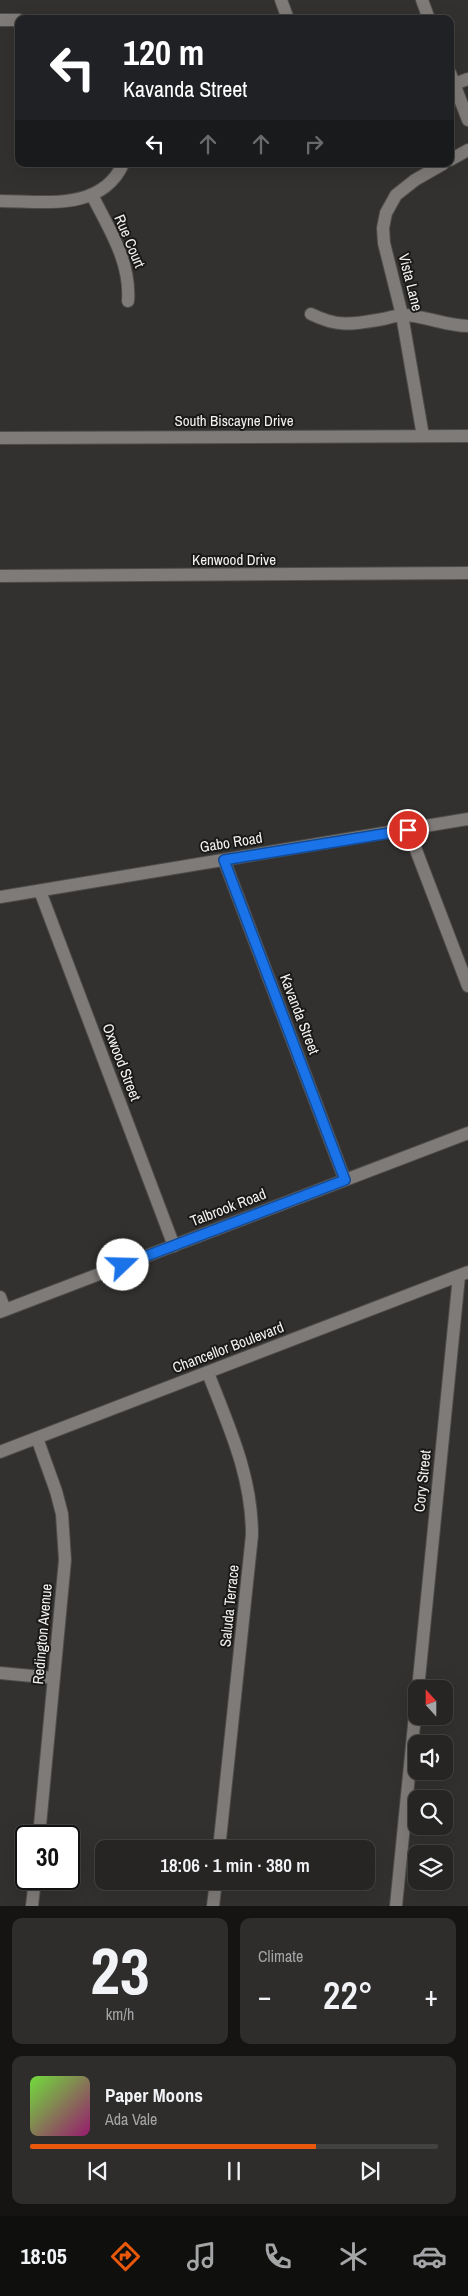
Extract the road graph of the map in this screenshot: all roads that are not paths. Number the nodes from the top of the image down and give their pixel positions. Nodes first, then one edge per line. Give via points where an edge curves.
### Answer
1 (281, 0) edge
2 (422, 0) edge
3 (287, 15) edge
4 (428, 15) edge
5 (0, 20) edge
6 (15, 20) edge
7 (454, 79) edge
8 (468, 79) edge
9 (454, 84) edge
10 (468, 120) edge
11 (468, 150) edge
12 (454, 158) edge
13 (121, 167) edge
14 (438, 167) edge
15 (92, 195) junction
16 (0, 202) edge
17 (128, 301) dead end
18 (311, 314) dead end
19 (402, 315) junction
20 (468, 326) edge
21 (422, 436) junction
22 (468, 436) edge
23 (0, 438) edge
24 (468, 574) edge
25 (0, 576) edge
26 (468, 819) edge
27 (408, 830) junction
28 (224, 860) junction
29 (40, 890) junction
30 (0, 897) edge
31 (468, 986) edge
32 (468, 1133) edge
33 (345, 1180) junction
34 (174, 1246) junction
35 (464, 1274) edge
36 (0, 1297) edge
37 (3, 1311) edge
38 (208, 1373) junction
39 (37, 1438) junction
40 (0, 1452) edge
41 (0, 1673) edge
42 (54, 1678) junction
43 (419, 1680) edge
44 (414, 1725) edge
45 (40, 1825) edge
46 (220, 1840) edge
47 (33, 1890) edge
48 (215, 1890) edge
49 (32, 1906) edge
50 (213, 1906) edge
51 (396, 1906) edge

1 - 3 street
2 - 4 street
5 - 6 street
7 - 8 street
9 - 10 street
11 - 12 street
13 - 15 street via 110,183
14 - 19 street, Vista Lane via 401,190 389,206 384,220 384,243
15 - 16 street via 68,201
15 - 17 street, Rue Court via 125,262
18 - 19 street via 326,322 345,325
19 - 20 street
19 - 21 street, Vista Lane
21 - 22 street, South Biscayne Drive
21 - 23 street, South Biscayne Drive
24 - 25 street, Kenwood Drive
26 - 27 street, Gabo Road
27 - 28 street, Gabo Road
27 - 31 street
28 - 29 street, Gabo Road
28 - 33 street, Kavanda Street
29 - 30 street, Gabo Road
29 - 34 street, Oxwood Street
32 - 33 street, Talbrook Road
33 - 34 street, Talbrook Road
34 - 37 street, Talbrook Road
35 - 38 street, Chancellor Boulevard
35 - 43 street, Cory Street
36 - 37 street
38 - 39 street, Chancellor Boulevard
38 - 46 street, Saluda Terrace via 247,1478 252,1516
39 - 40 street, Chancellor Boulevard
39 - 42 street, Redington Avenue via 56,1491 65,1537
41 - 42 street
42 - 45 street, Redington Avenue
44 - 51 street
47 - 49 street
48 - 50 street

